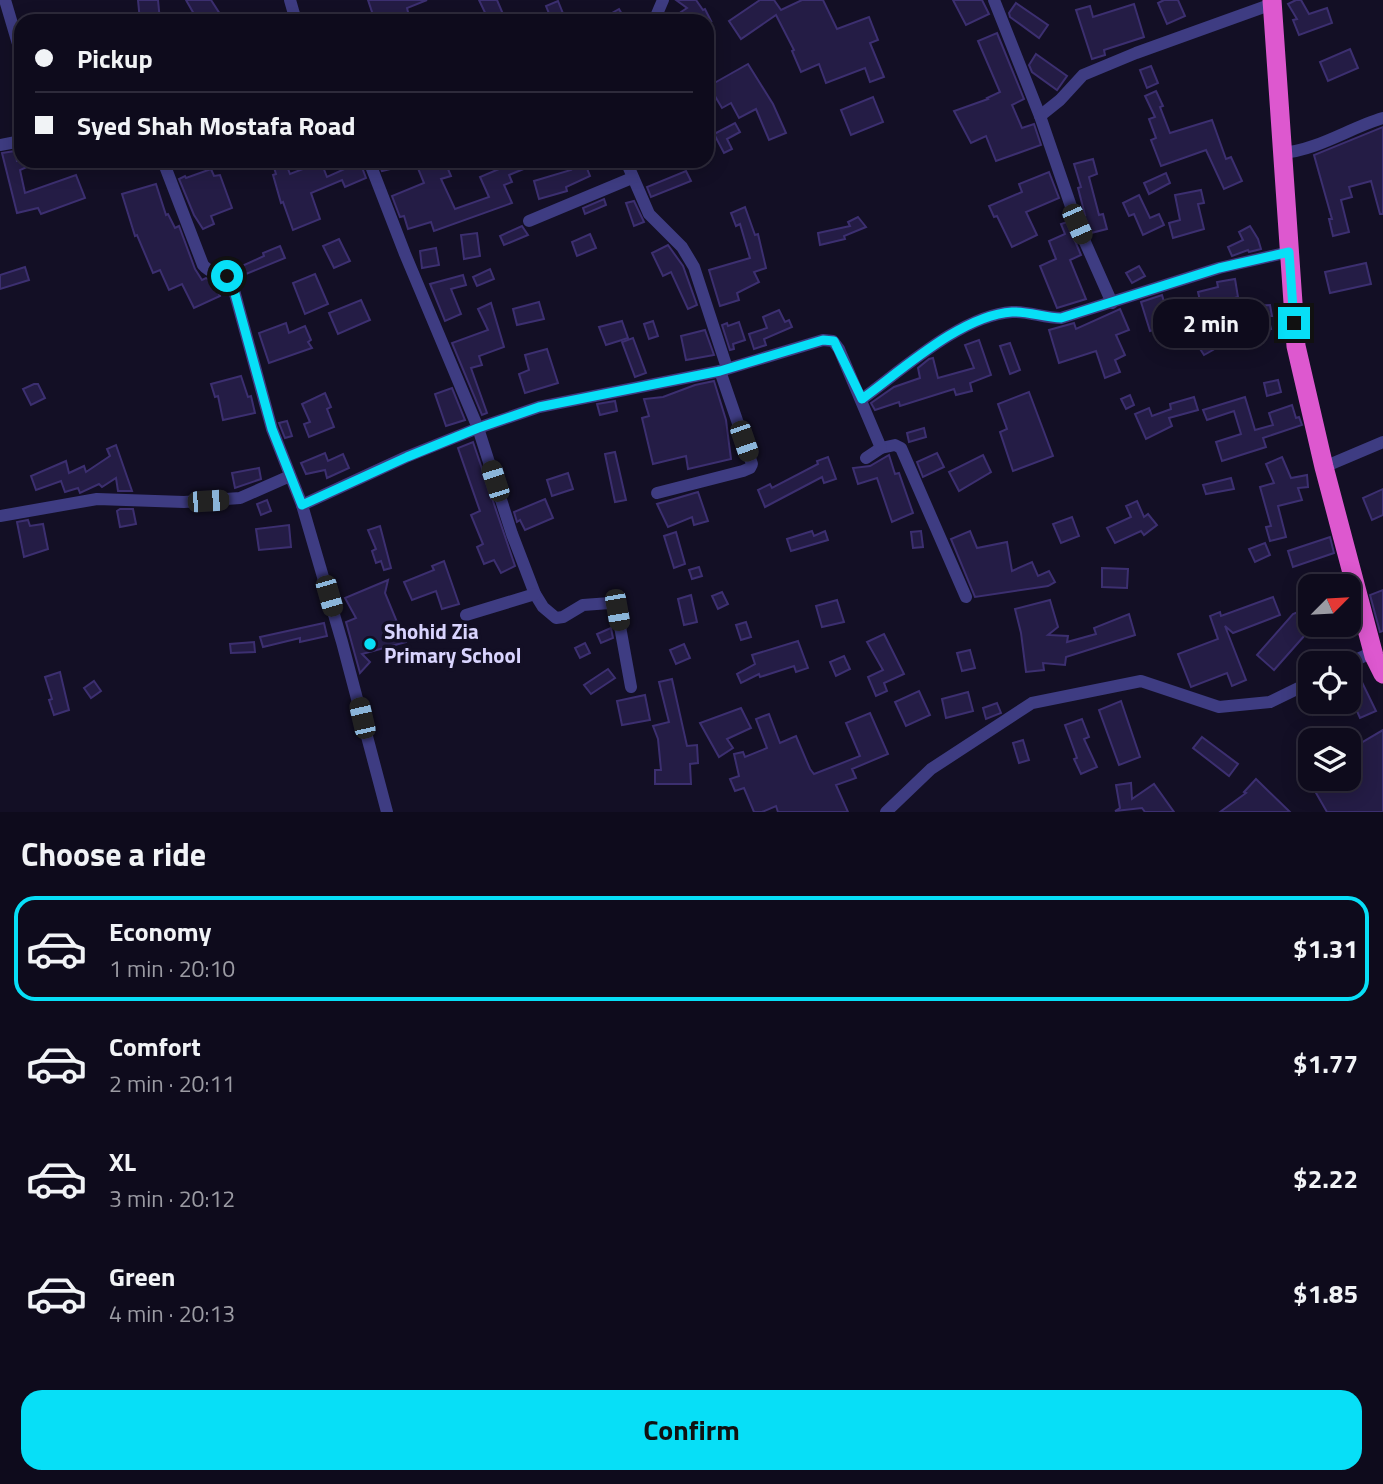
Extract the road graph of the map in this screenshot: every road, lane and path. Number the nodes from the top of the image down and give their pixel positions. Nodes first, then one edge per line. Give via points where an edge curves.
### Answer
1 (5, 0) edge
2 (994, 0) edge
3 (1272, 2) edge
4 (14, 30) edge
5 (1040, 116) junction
6 (1383, 118) edge
7 (1282, 153) junction
8 (166, 168) edge
9 (372, 168) edge
10 (628, 168) edge
11 (632, 178) junction
12 (529, 220) dead end
13 (1289, 252) junction
14 (1112, 303) junction
15 (723, 370) junction
16 (862, 399) junction
17 (478, 428) junction
18 (1383, 442) edge
19 (881, 448) junction
20 (866, 458) dead end
21 (1324, 467) junction
22 (290, 476) junction
23 (657, 493) dead end
24 (302, 505) junction
25 (0, 516) edge
26 (536, 594) junction
27 (966, 597) dead end
28 (466, 615) dead end
29 (1373, 652) junction
30 (1361, 658) edge
31 (1383, 674) edge
32 (631, 687) dead end
33 (1298, 688) edge
34 (387, 812) edge
35 (886, 812) edge

1 - 4 street
2 - 5 street
3 - 5 street via 1083,75
3 - 7 highway
5 - 14 street via 1077,224
6 - 7 street via 1300,152
7 - 13 highway
8 - 22 street via 203,265 232,283 272,429
9 - 17 street
10 - 11 street
11 - 12 street
11 - 15 street via 649,214 682,247 694,267
13 - 14 street via 1219,268
13 - 21 highway via 1296,346
14 - 16 street via 1061,318 1014,311 988,316 944,339
15 - 16 street via 823,340 834,341
15 - 17 street via 539,407
15 - 23 street via 750,468
16 - 19 street
17 - 24 street
17 - 26 street
18 - 21 street
19 - 20 street
19 - 27 street via 895,445 904,454
21 - 29 highway
22 - 24 street
22 - 25 street via 240,498 184,502 97,499
24 - 34 street
26 - 28 street
26 - 32 street via 556,618 583,605 610,603 617,610
29 - 30 street
29 - 31 highway
33 - 35 street via 1270,702 1219,707 1141,681 1032,703 931,769

